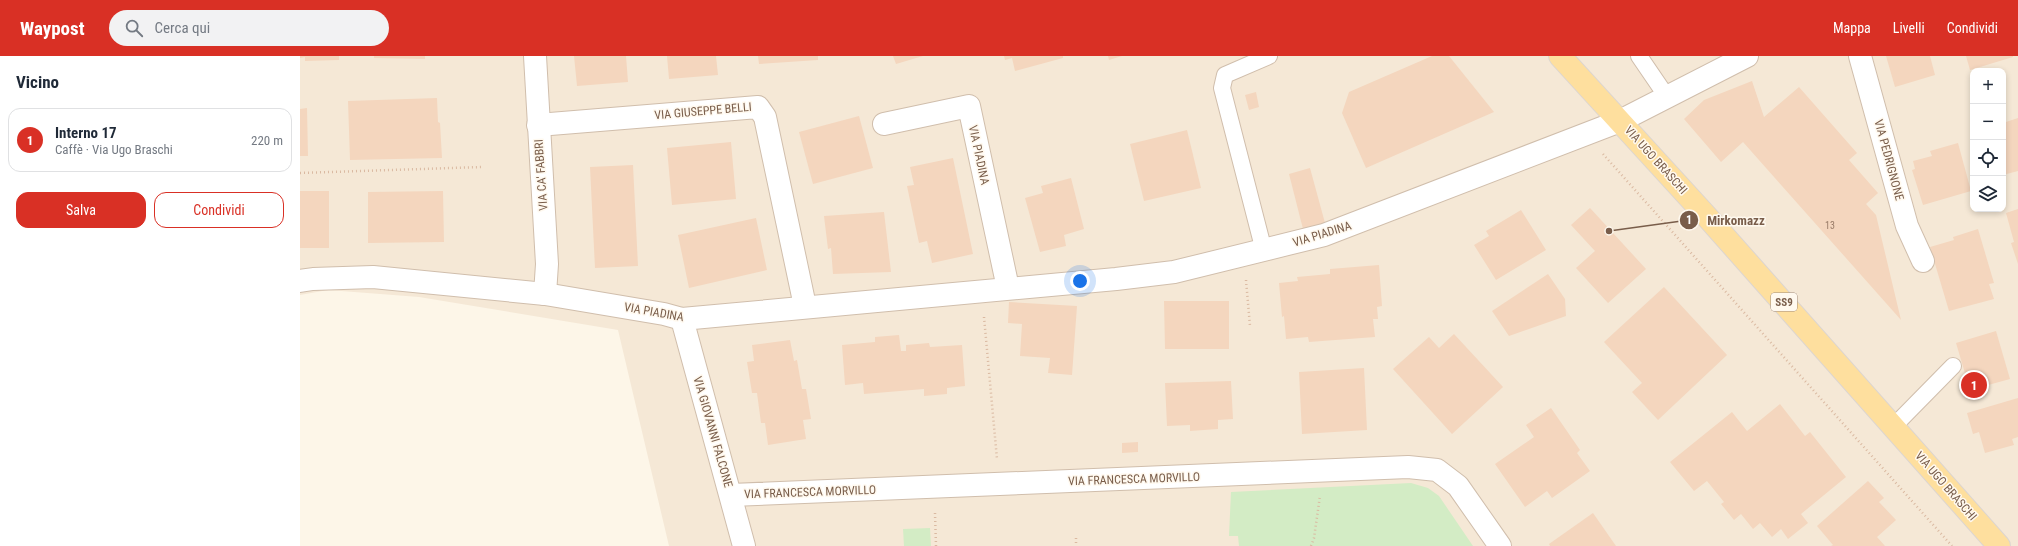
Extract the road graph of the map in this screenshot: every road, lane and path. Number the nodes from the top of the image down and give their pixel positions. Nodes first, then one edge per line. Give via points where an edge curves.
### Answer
1 (535, 56) edge
2 (1269, 56) edge
3 (1560, 56) edge
4 (1639, 56) edge
5 (1747, 56) edge
6 (1860, 56) edge
7 (1667, 97) junction
8 (1620, 120) junction
9 (884, 124) dead end
10 (538, 125) junction
11 (1597, 152) dead end
12 (482, 167) dead end
13 (300, 173) edge
14 (1254, 253) junction
15 (1923, 261) dead end
16 (300, 281) edge
17 (1008, 288) junction
18 (545, 294) junction
19 (805, 306) junction
20 (984, 315) dead end
21 (682, 319) junction
22 (1250, 326) dead end
23 (1953, 366) dead end
24 (1894, 426) junction
25 (997, 464) dead end
26 (1320, 493) dead end
27 (731, 495) junction
28 (935, 506) dead end
29 (1076, 538) dead end
30 (744, 546) edge
31 (936, 546) edge
32 (1076, 546) edge
33 (1311, 546) edge
34 (1500, 546) edge
35 (1952, 546) edge
36 (1999, 546) edge

1 - 10 street, VIA CA' FABBRI
2 - 14 lane via 1225,75 1222,88
3 - 8 main road, VIA UGO BRASCHI / SS9
4 - 7 lane
5 - 7 street
6 - 15 street, VIA PEDRIGNONE via 1907,226
7 - 8 street
8 - 14 street, VIA PIADINA via 1324,235
8 - 24 main road, VIA UGO BRASCHI / SS9
9 - 17 street, VIA PIADINA via 969,106
10 - 18 street, VIA CA' FABBRI via 547,264
10 - 19 street, VIA GIUSEPPE BELLI via 758,107 765,117
11 - 35 path via 1602,154 1688,248
12 - 13 path
14 - 17 street, VIA PIADINA via 1174,272
14 - 22 path
16 - 18 street, VIA PIADINA via 373,277
17 - 19 street, VIA PIADINA
18 - 21 street, VIA PIADINA
19 - 21 street, VIA PIADINA
20 - 25 path
21 - 27 street, VIA GIOVANNI FALCONE
23 - 24 lane
24 - 36 main road, VIA UGO BRASCHI / SS9
26 - 33 path
27 - 30 street, VIA GIOVANNI FALCONE
27 - 34 street, VIA FRANCESCA MORVILLO via 1408,467 1437,470 1458,486
28 - 31 path
29 - 32 path

